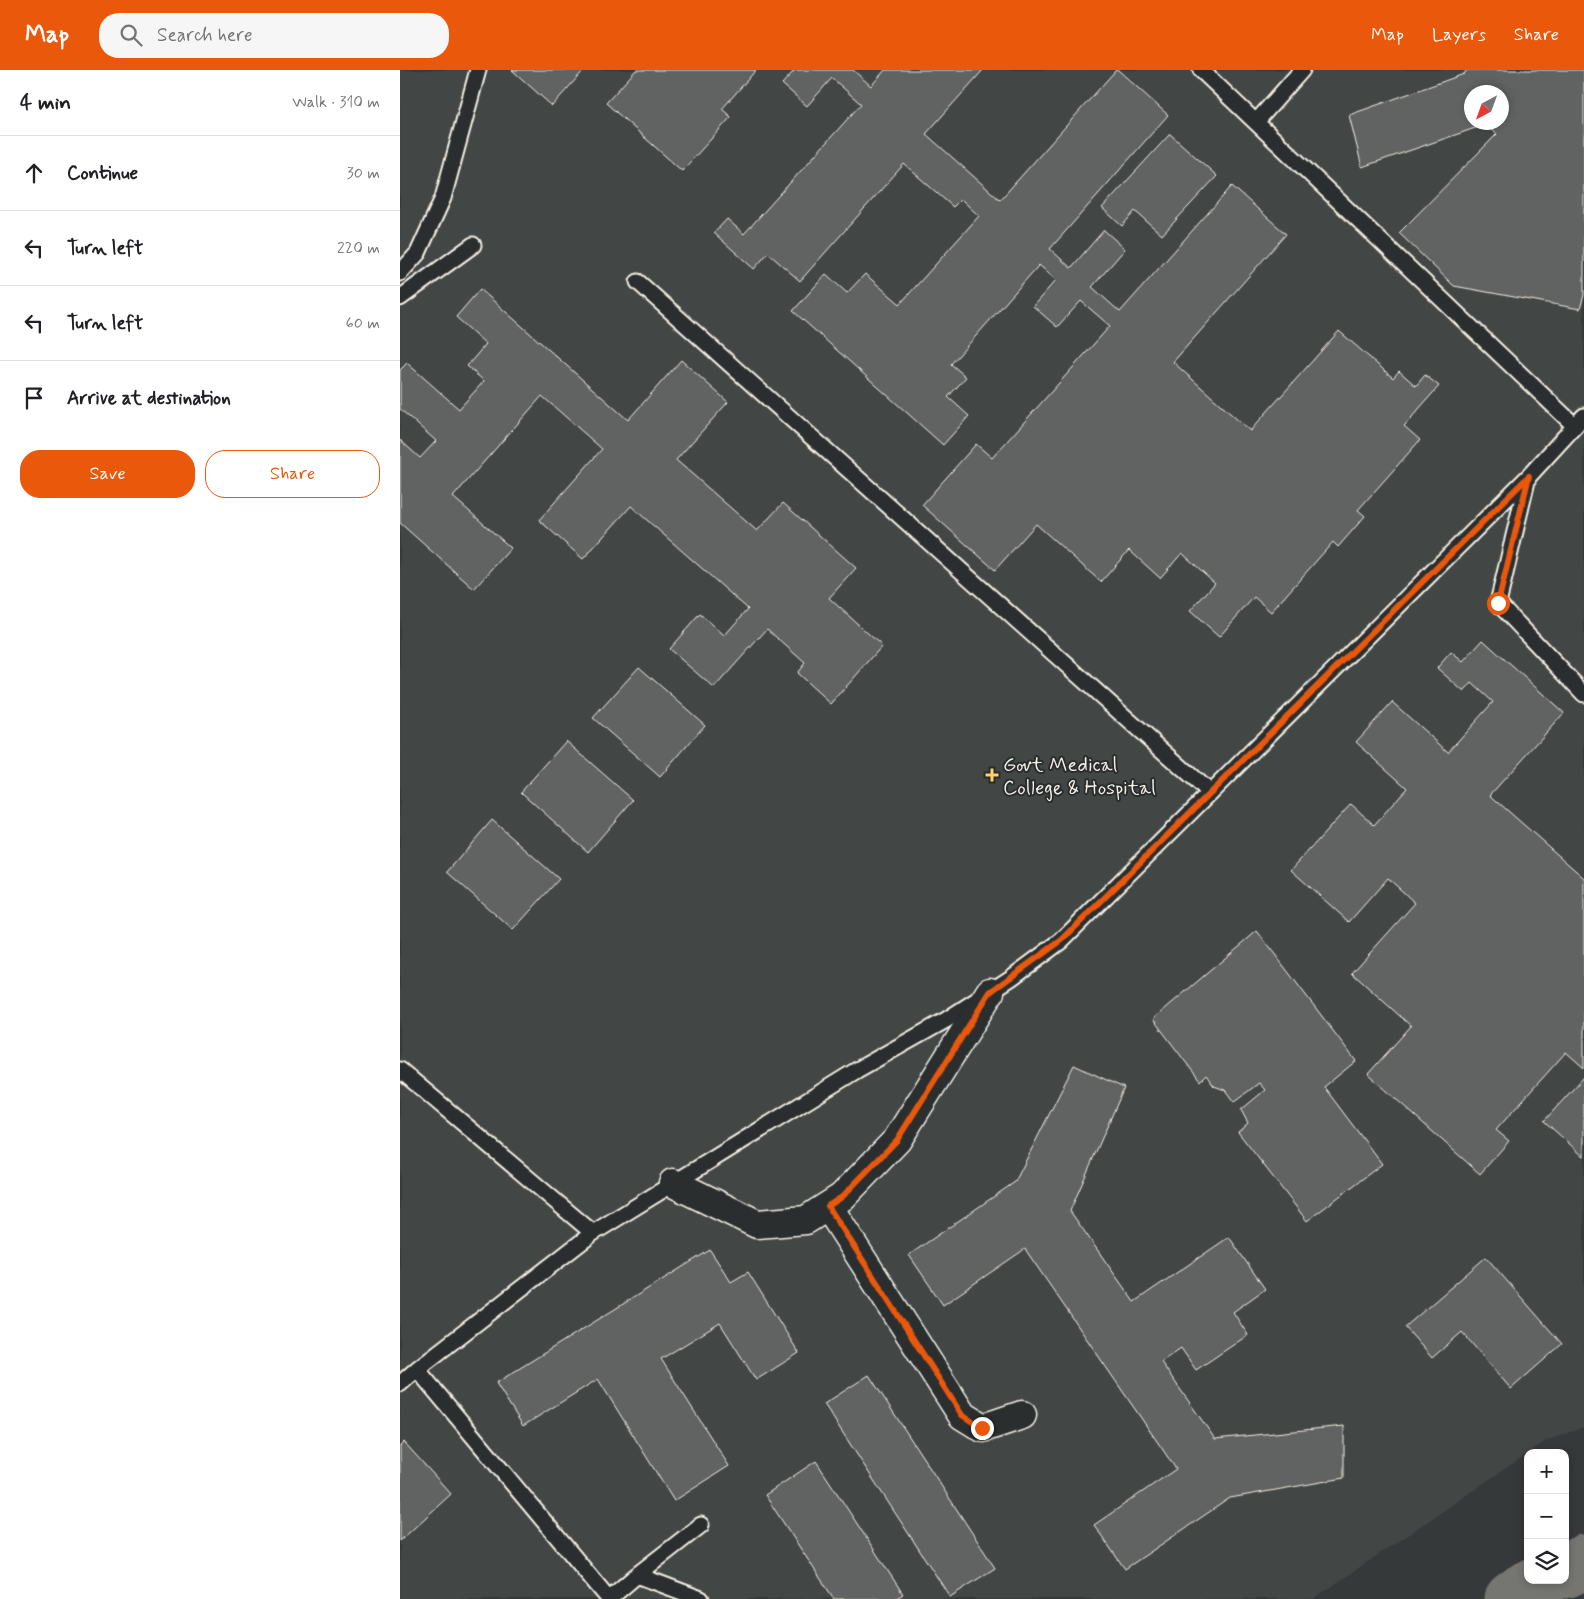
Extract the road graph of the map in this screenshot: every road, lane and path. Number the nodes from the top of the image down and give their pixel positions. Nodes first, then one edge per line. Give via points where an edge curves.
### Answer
1 (478, 70) edge
2 (1201, 70) edge
3 (1302, 70) edge
4 (1256, 122) junction
5 (473, 244) dead end
6 (400, 273) edge
7 (638, 282) dead end
8 (400, 298) edge
9 (1579, 421) edge
10 (1529, 476) junction
11 (1584, 694) edge
12 (1210, 793) junction
13 (990, 992) junction
14 (400, 1070) edge
15 (673, 1183) junction
16 (828, 1206) junction
17 (592, 1233) junction
18 (417, 1369) junction
19 (400, 1384) edge
20 (1022, 1415) dead end
21 (701, 1525) dead end
22 (637, 1574) junction
23 (609, 1599) edge
24 (701, 1599) edge

1 - 6 lane via 442,198 418,253
2 - 4 lane
3 - 4 lane
4 - 9 lane
5 - 8 lane
7 - 12 lane
9 - 10 lane
10 - 11 lane via 1498,603
10 - 12 lane
12 - 13 lane via 1062,940
13 - 15 lane
13 - 16 street via 897,1140 842,1197
14 - 17 lane
15 - 16 street via 756,1224 806,1220
15 - 17 lane
16 - 20 street via 962,1415 982,1428
17 - 18 lane
18 - 19 lane
18 - 23 lane
21 - 22 lane
22 - 23 lane
22 - 24 lane

